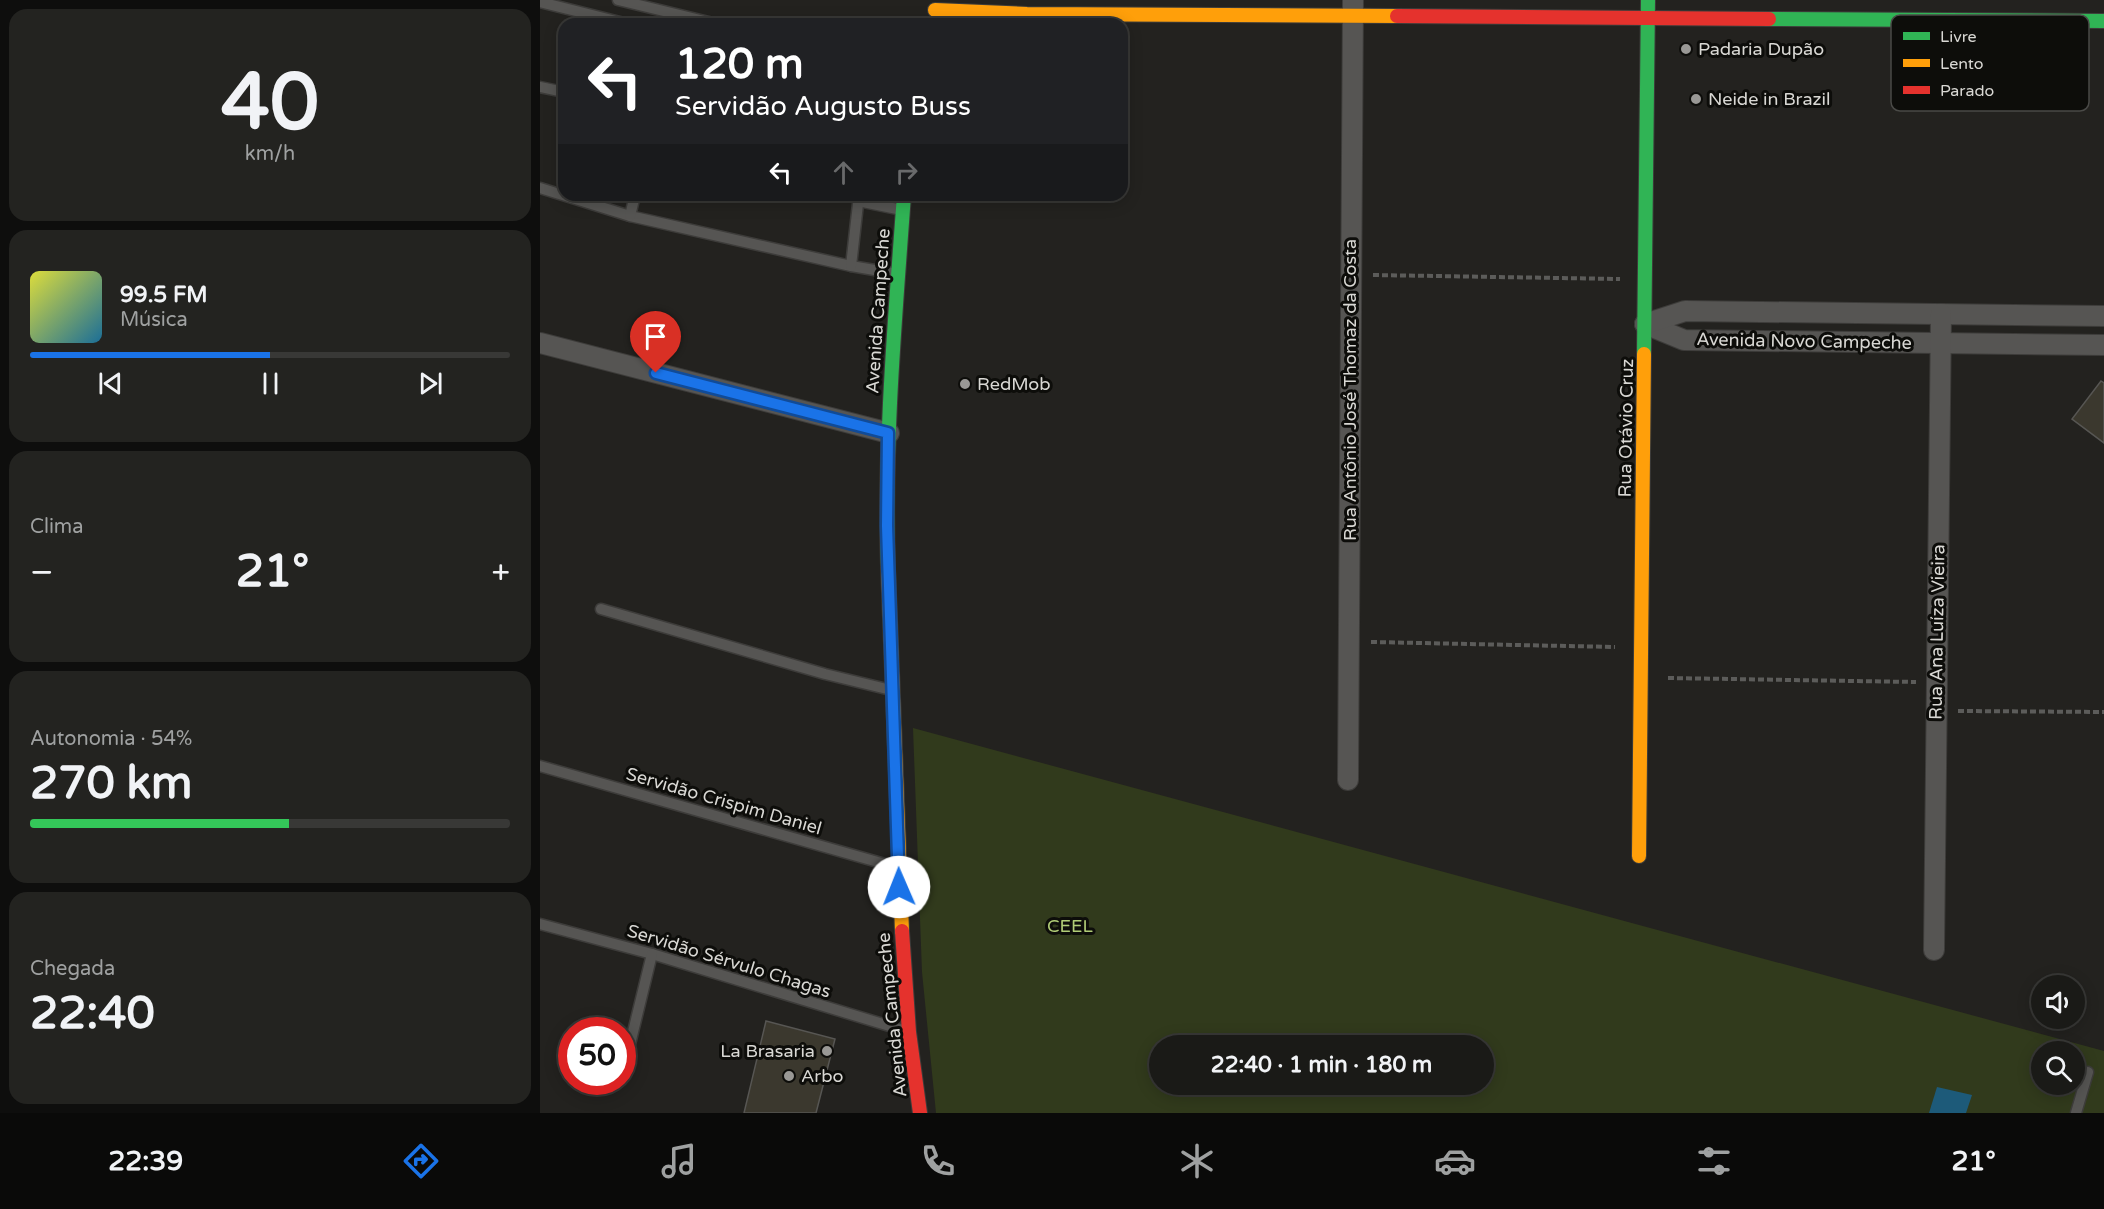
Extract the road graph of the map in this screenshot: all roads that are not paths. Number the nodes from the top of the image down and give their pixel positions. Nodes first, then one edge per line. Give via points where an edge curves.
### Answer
1 (618, 0) edge
2 (1648, 0) edge
3 (1941, 0) edge
4 (540, 2) edge
5 (935, 5) edge
6 (1353, 8) edge
7 (1940, 15) edge
8 (604, 18) edge
9 (692, 18) edge
10 (1648, 18) junction
11 (1891, 20) edge
12 (2089, 21) edge
13 (2104, 21) edge
14 (540, 87) edge
15 (558, 91) edge
16 (540, 188) edge
17 (558, 194) edge
18 (582, 201) edge
19 (633, 201) edge
20 (858, 201) edge
21 (869, 201) edge
22 (903, 201) edge
23 (902, 210) junction
24 (630, 216) junction
25 (851, 266) junction
26 (898, 274) junction
27 (1941, 314) junction
28 (2104, 316) edge
29 (1645, 324) junction
30 (540, 343) edge
31 (1940, 343) junction
32 (2104, 345) edge
33 (888, 433) junction
34 (601, 609) dead end
35 (892, 691) junction
36 (540, 766) edge
37 (1348, 780) dead end
38 (1639, 856) dead end
39 (899, 868) junction
40 (540, 924) edge
41 (1934, 950) dead end
42 (652, 954) junction
43 (636, 1020) edge
44 (909, 1032) junction
45 (2088, 1071) dead end
46 (920, 1113) edge
47 (2076, 1113) edge

1 - 9 lane
2 - 10 street, Rua Otávio Cruz
3 - 7 street
4 - 8 lane
5 - 6 street via 1027,14
6 - 10 street
6 - 37 street, Rua Antônio José Thomaz da Costa
10 - 11 street
10 - 29 street, Rua Otávio Cruz
12 - 13 street
14 - 15 lane
16 - 17 lane
18 - 24 lane
19 - 24 lane
20 - 25 lane
21 - 23 lane
22 - 23 street, Avenida Campeche
23 - 26 street, Avenida Campeche
24 - 25 lane
25 - 26 lane
26 - 33 street, Avenida Campeche
27 - 28 street, Avenida Novo Campeche
27 - 29 street, Avenida Novo Campeche via 1685,310
27 - 31 street, Rua Ana Luíza Vieira
29 - 31 street, Avenida Novo Campeche via 1684,340
29 - 38 street, Rua Otávio Cruz
30 - 33 street
31 - 32 street, Avenida Novo Campeche
31 - 41 street, Rua Ana Luíza Vieira
33 - 35 street, Avenida Campeche
34 - 35 lane
35 - 39 street, Avenida Campeche
36 - 39 lane, Servidão Crispim Daniel
39 - 44 street, Avenida Campeche
40 - 42 lane, Servidão Sérvulo Chagas
42 - 43 lane
42 - 44 lane, Servidão Sérvulo Chagas
44 - 46 street, Avenida Campeche
45 - 47 lane

